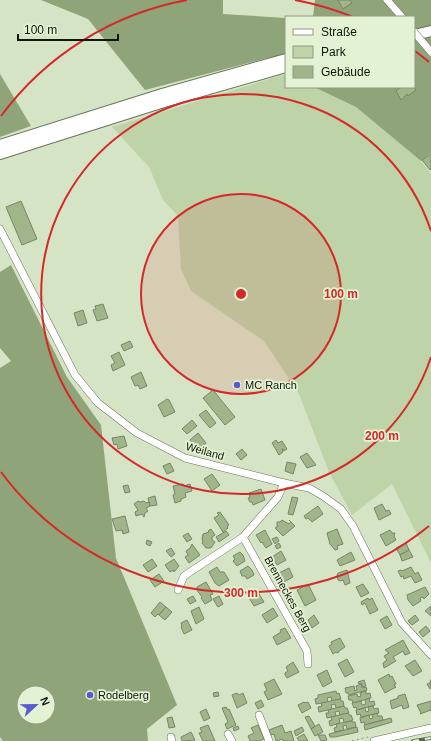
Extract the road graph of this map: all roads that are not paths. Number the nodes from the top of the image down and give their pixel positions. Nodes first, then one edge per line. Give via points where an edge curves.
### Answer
1 (389, 3) edge
2 (401, 16) edge
3 (431, 25) edge
4 (415, 30) edge
5 (415, 31) edge
6 (431, 31) edge
7 (415, 35) edge
8 (431, 52) edge
9 (285, 59) edge
10 (285, 67) edge
11 (0, 145) edge
12 (0, 154) edge
13 (0, 229) edge
14 (284, 483) junction
15 (243, 537) junction
16 (178, 590) dead end
17 (431, 655) edge
18 (308, 664) dead end
19 (259, 716) dead end
20 (431, 728) edge
21 (228, 734) dead end
22 (232, 741) edge
23 (269, 741) edge
24 (374, 741) edge

1 - 2 street
3 - 4 highway
5 - 8 street, bridge
6 - 7 highway
9 - 11 highway via 162,94
10 - 12 highway via 164,102
13 - 14 street, Weiland via 75,375 98,403 137,433 185,458
14 - 15 street via 278,497
14 - 17 street, Weiland via 310,488 341,509 353,526 402,623
15 - 16 street via 184,576
15 - 18 street, Brenneckes Berg via 307,650
19 - 23 street
20 - 24 street
21 - 22 street

